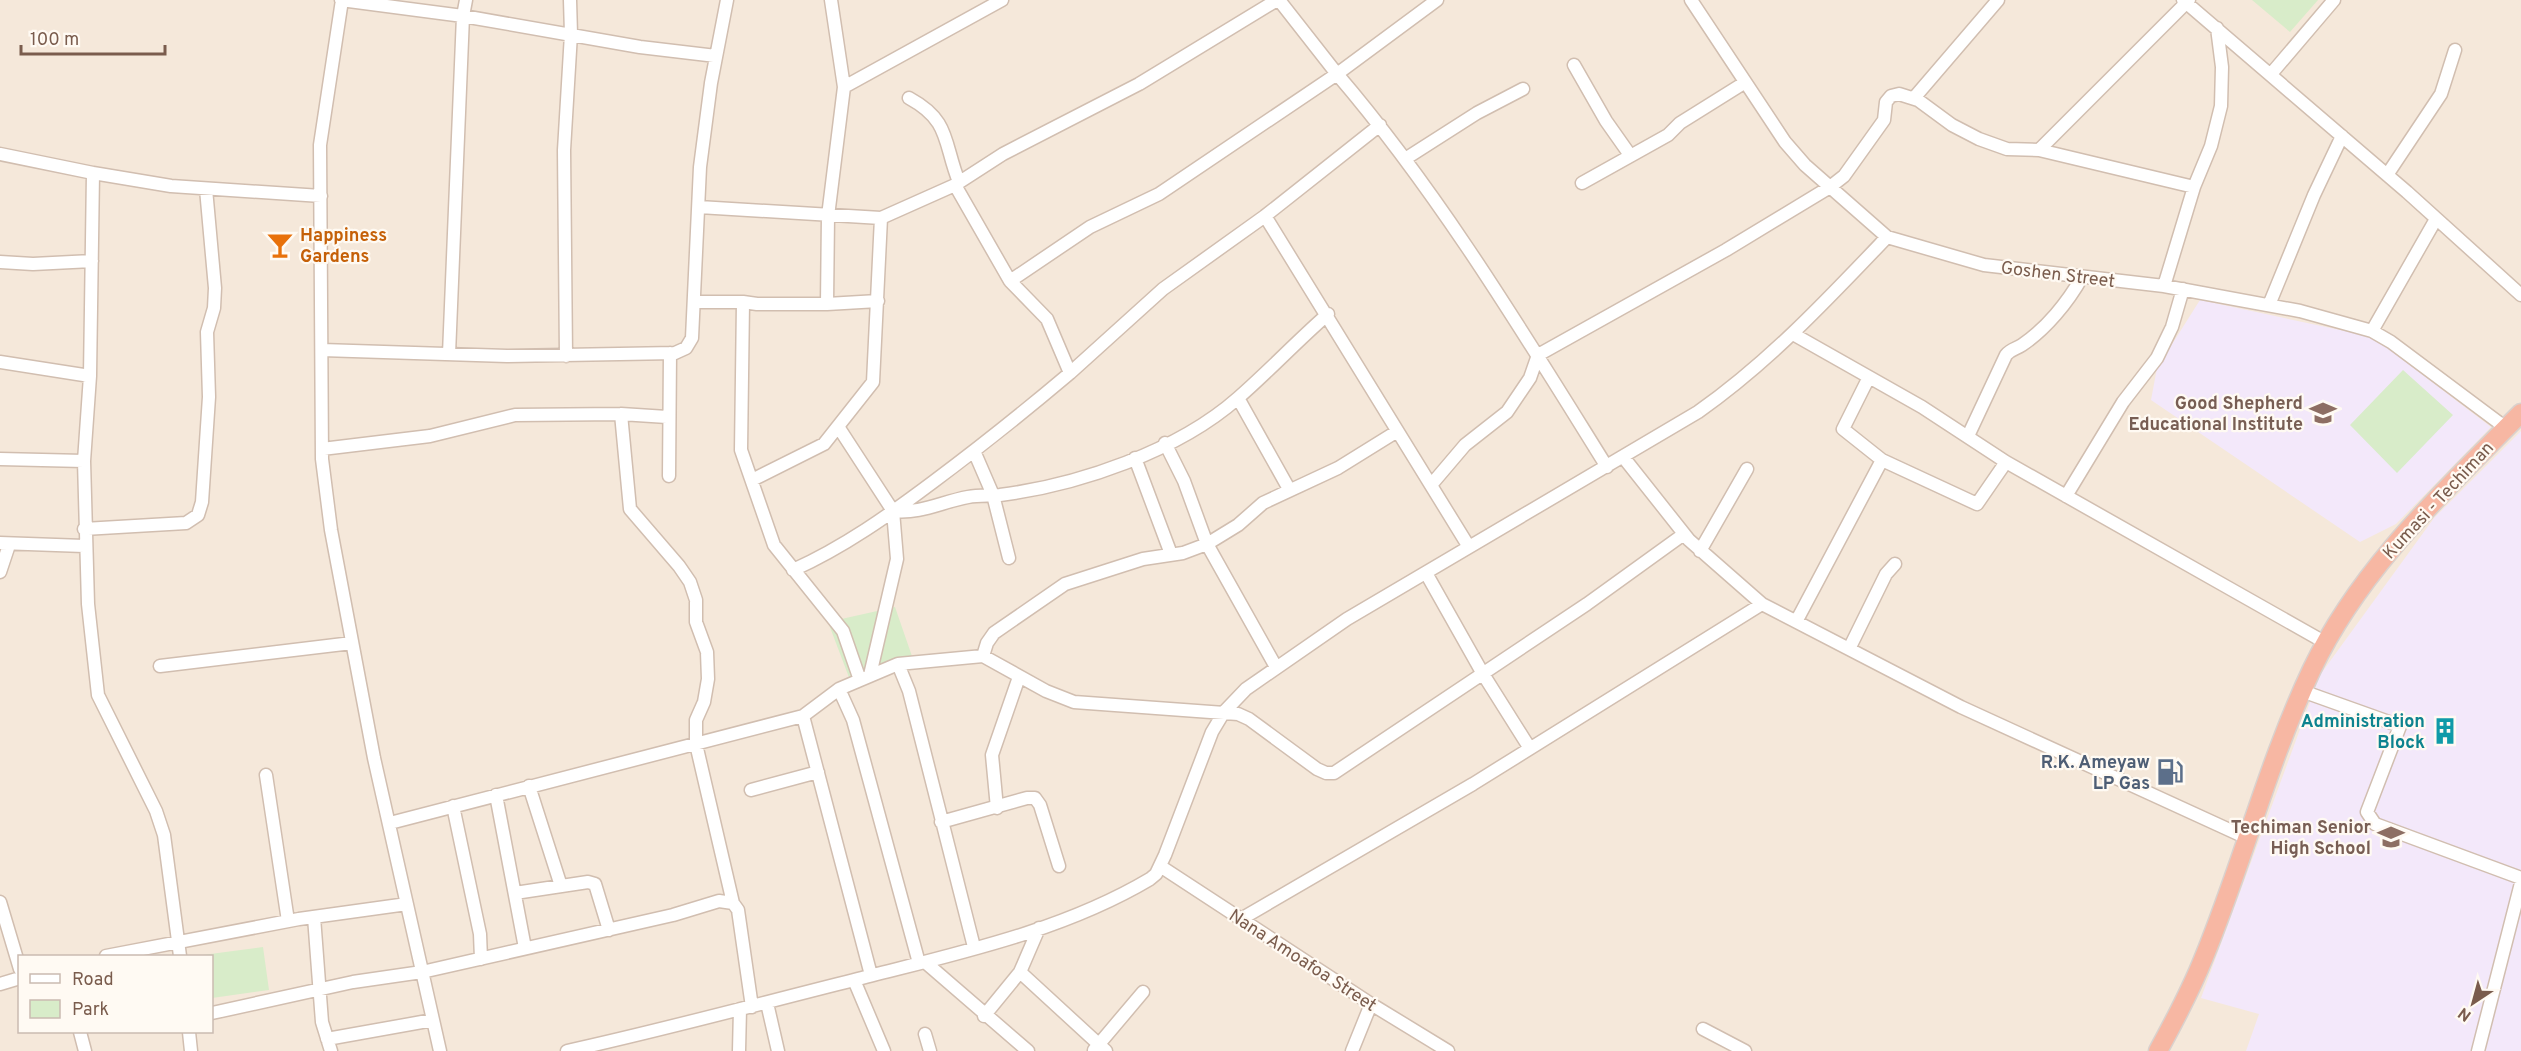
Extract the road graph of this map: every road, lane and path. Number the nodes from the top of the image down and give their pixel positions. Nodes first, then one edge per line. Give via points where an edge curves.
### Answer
1 (341, 0) edge
2 (466, 0) edge
3 (570, 0) edge
4 (727, 0) edge
5 (831, 0) edge
6 (1002, 0) edge
7 (1278, 0) edge
8 (1437, 0) edge
9 (1691, 0) edge
10 (1998, 0) edge
11 (2334, 0) edge
12 (2186, 1) edge
13 (463, 16) junction
14 (2217, 28) junction
15 (571, 34) junction
16 (2455, 50) dead end
17 (716, 56) junction
18 (1574, 65) dead end
19 (1337, 74) junction
20 (2271, 74) junction
21 (1744, 82) junction
22 (844, 87) junction
23 (1523, 89) dead end
24 (909, 98) dead end
25 (1914, 98) junction
26 (1380, 125) junction
27 (2342, 136) junction
28 (2039, 150) junction
29 (0, 154) edge
30 (1630, 155) junction
31 (1405, 159) junction
32 (93, 173) junction
33 (2387, 175) junction
34 (1582, 183) dead end
35 (957, 184) junction
36 (1830, 187) junction
37 (2194, 187) junction
38 (206, 189) junction
39 (321, 196) junction
40 (699, 207) junction
41 (828, 216) junction
42 (1265, 216) junction
43 (881, 218) junction
44 (2436, 219) junction
45 (1887, 237) junction
46 (92, 261) junction
47 (0, 262) edge
48 (2082, 277) junction
49 (1010, 281) junction
50 (2164, 286) junction
51 (2183, 289) junction
52 (2521, 295) edge
53 (878, 301) junction
54 (694, 302) junction
55 (743, 302) junction
56 (827, 304) junction
57 (2269, 305) junction
58 (1328, 314) junction
59 (2372, 331) junction
60 (1793, 334) junction
61 (322, 350) junction
62 (669, 353) junction
63 (448, 354) junction
64 (1538, 355) junction
65 (566, 356) junction
66 (0, 362) edge
67 (1070, 373) junction
68 (90, 376) junction
69 (1869, 377) junction
70 (1238, 398) junction
71 (621, 414) junction
72 (2521, 414) edge
73 (667, 417) junction
74 (839, 428) junction
75 (2506, 428) junction
76 (1396, 432) junction
77 (1968, 436) junction
78 (1165, 443) junction
79 (322, 449) junction
80 (974, 451) junction
81 (1135, 458) junction
82 (1624, 458) junction
83 (0, 459) edge
84 (1882, 460) junction
85 (84, 461) junction
86 (2006, 462) junction
87 (1607, 467) junction
88 (1747, 469) dead end
89 (669, 476) dead end
90 (753, 480) junction
91 (1431, 485) junction
92 (1289, 489) junction
93 (993, 495) junction
94 (2066, 496) junction
95 (893, 511) junction
96 (84, 529) junction
97 (1684, 534) junction
98 (4, 544) edge
99 (1207, 544) junction
100 (84, 546) junction
101 (1469, 547) junction
102 (1700, 551) junction
103 (1171, 554) junction
104 (1009, 558) dead end
105 (1895, 564) dead end
106 (793, 570) junction
107 (0, 572) edge
108 (1426, 573) junction
109 (1762, 604) junction
110 (1797, 620) junction
111 (352, 643) junction
112 (2326, 643) junction
113 (1850, 647) junction
114 (983, 656) junction
115 (898, 664) junction
116 (160, 666) dead end
117 (1276, 667) junction
118 (1483, 674) junction
119 (865, 677) junction
120 (1019, 677) junction
121 (838, 689) junction
122 (2302, 692) junction
123 (1224, 712) junction
124 (803, 716) junction
125 (696, 744) junction
126 (1529, 747) junction
127 (818, 772) junction
128 (266, 775) dead end
129 (529, 786) junction
130 (751, 790) dead end
131 (496, 795) junction
132 (453, 806) junction
133 (997, 808) junction
134 (941, 822) junction
135 (390, 823) junction
136 (2247, 838) junction
137 (1059, 866) dead end
138 (1160, 866) junction
139 (2521, 878) edge
140 (2521, 883) edge
141 (561, 886) junction
142 (515, 893) junction
143 (0, 902) edge
144 (733, 903) junction
145 (407, 904) junction
146 (314, 917) junction
147 (1241, 919) junction
148 (288, 921) junction
149 (1039, 928) junction
150 (609, 930) junction
151 (178, 940) junction
152 (974, 947) junction
153 (525, 948) junction
154 (114, 955) edge
155 (180, 955) edge
156 (481, 958) junction
157 (18, 962) edge
158 (922, 963) junction
159 (422, 972) junction
160 (1020, 972) junction
161 (871, 975) junction
162 (18, 979) edge
163 (854, 980) junction
164 (0, 984) edge
165 (320, 990) junction
166 (1143, 992) dead end
167 (767, 1003) junction
168 (1371, 1004) junction
169 (746, 1008) junction
170 (213, 1012) edge
171 (984, 1016) junction
172 (433, 1020) junction
173 (1703, 1029) dead end
174 (80, 1033) edge
175 (189, 1033) edge
176 (925, 1034) dead end
177 (329, 1045) edge
178 (1100, 1049) edge
179 (85, 1051) edge
180 (191, 1051) edge
181 (440, 1051) edge
182 (567, 1051) edge
183 (739, 1051) edge
184 (778, 1051) edge
185 (884, 1051) edge
186 (930, 1051) edge
187 (1028, 1051) edge
188 (1352, 1051) edge
189 (1448, 1051) edge
190 (1744, 1051) edge
191 (2158, 1051) edge
192 (2478, 1051) edge

1 - 13 street
1 - 39 street via 320,145
2 - 13 street
3 - 15 street
4 - 17 street
5 - 22 street
6 - 22 street
7 - 19 street
7 - 35 street via 1139,84 1003,154
8 - 19 street
9 - 21 street, Goshen Street
10 - 25 street
11 - 20 street
12 - 14 street
12 - 28 street
13 - 15 street
13 - 63 street
14 - 20 street
14 - 37 street via 2221,106 2211,146
15 - 17 street
15 - 65 street via 564,150
16 - 33 street via 2441,94
17 - 40 street
18 - 30 street
19 - 26 street
19 - 49 street via 1159,194 1090,227
20 - 27 street
21 - 30 street via 1668,135
21 - 36 street, Goshen Street via 1785,142
22 - 41 street
23 - 31 street
24 - 35 street via 938,120
25 - 28 street via 1978,139 2007,149
25 - 36 street via 1899,94 1886,102 1884,120 1844,176
26 - 31 street
26 - 42 street
27 - 33 street
27 - 57 street via 2313,195
28 - 37 street
29 - 32 street
30 - 34 street
31 - 64 street
32 - 38 street
32 - 46 street
33 - 44 street
35 - 43 street
35 - 49 street
36 - 45 street, Goshen Street
36 - 64 street
37 - 50 street
38 - 39 street
38 - 96 street via 214,308 207,332 209,397 198,515 186,523
39 - 61 street
40 - 41 street
40 - 54 street
41 - 43 street
41 - 56 street
42 - 58 street
42 - 67 street via 1163,289
43 - 53 street
44 - 52 street
44 - 59 street
45 - 48 street, Goshen Street via 1984,266
45 - 60 street
46 - 47 street
46 - 68 street
48 - 50 street, Goshen Street
48 - 77 street via 2062,307 2022,346 2006,355
49 - 67 street via 1047,319
50 - 51 street, Goshen Street
51 - 57 street, Goshen Street
51 - 94 street via 2172,327 2157,358 2123,402
53 - 56 street
53 - 74 street via 873,382
54 - 55 street
54 - 62 street via 692,338 686,348
55 - 56 street
55 - 90 street via 741,450
57 - 59 street, Goshen Street
58 - 70 street
58 - 76 street
59 - 75 street, Goshen Street
60 - 69 street
60 - 82 street via 1717,399
61 - 63 street
61 - 79 street
62 - 65 street
62 - 73 street
63 - 65 street
64 - 87 street
64 - 91 street via 1530,378 1507,412 1465,445
66 - 68 street
67 - 80 street
68 - 85 street
69 - 77 street
69 - 84 street via 1843,429
70 - 78 street via 1213,417
70 - 92 street
71 - 73 street
71 - 79 street via 515,415 430,436
71 - 125 street via 630,509 679,566 696,600 696,622 707,652 708,679 696,720
72 - 75 highway, Kumasi - Techiman
73 - 89 street
74 - 90 street via 824,444
74 - 95 street
75 - 112 highway, Kumasi - Techiman via 2402,535
76 - 91 street
76 - 92 street via 1338,468
77 - 86 street
78 - 81 street
78 - 99 street
79 - 111 street via 331,530
80 - 93 street
80 - 95 street
81 - 93 street via 1095,473
81 - 103 street
82 - 87 street
82 - 97 street
83 - 85 street
84 - 86 street via 1977,504
84 - 110 street
85 - 96 street
86 - 94 street
87 - 101 street
88 - 102 street
90 - 106 street via 774,545
91 - 101 street
92 - 99 street
93 - 95 street via 911,513
93 - 104 street
94 - 112 street
95 - 106 street
95 - 119 street via 897,559
96 - 100 street
97 - 102 street
97 - 118 street
98 - 100 street
98 - 107 street
99 - 103 street
99 - 117 street
100 - 151 street via 98,695 156,811 168,854
101 - 108 street
102 - 109 street
103 - 114 street via 1103,570 1065,584 994,633
105 - 113 street via 1886,574
106 - 119 street via 843,631
108 - 117 street
108 - 118 street
109 - 110 street
109 - 126 street
110 - 113 street
111 - 116 street
111 - 135 street
112 - 122 highway, Kumasi - Techiman
113 - 136 street via 1961,706
114 - 115 street
114 - 120 street
115 - 119 street
115 - 134 street via 909,691
117 - 123 street
118 - 123 street via 1334,773 1317,768 1249,719
118 - 126 street
119 - 121 street
120 - 123 street via 1074,702
120 - 133 street via 992,755
121 - 124 street
121 - 158 street via 853,720
122 - 136 highway, Kumasi - Techiman
122 - 139 street via 2400,726 2367,812 2375,824
123 - 138 street via 1212,732
124 - 125 street
124 - 127 street
125 - 129 street
125 - 144 street
126 - 147 street via 1473,784
127 - 130 street
127 - 161 street
128 - 148 street
129 - 131 street
129 - 141 street
131 - 132 street
131 - 142 street
132 - 135 street
132 - 156 street via 480,934
133 - 134 street
133 - 137 street via 1035,798
134 - 152 street
135 - 145 street
136 - 191 highway, Kumasi - Techiman via 2204,958
138 - 147 street, Nana Amoafoa Street
138 - 149 street via 1156,874 1138,886
140 - 192 street
141 - 142 street
141 - 150 street via 595,884
142 - 153 street
143 - 157 street
144 - 150 street via 719,901
144 - 169 street via 738,910
145 - 146 street
145 - 159 street
146 - 148 street
146 - 165 street
147 - 168 street, Nana Amoafoa Street
148 - 151 street
149 - 152 street
149 - 160 street
150 - 153 street
151 - 154 street
151 - 155 street
152 - 158 street
153 - 156 street
156 - 159 street
158 - 161 street
158 - 171 street
159 - 165 street
159 - 172 street
160 - 171 street
160 - 178 street
161 - 163 street
162 - 164 street
163 - 167 street
163 - 185 street
165 - 170 street
165 - 177 street via 322,1022
166 - 178 street
167 - 169 street
167 - 184 street
168 - 188 street
168 - 189 street, Nana Amoafoa Street
169 - 182 street
169 - 183 street
171 - 187 street
172 - 177 street
172 - 181 street
173 - 190 street
174 - 179 street
175 - 180 street
176 - 186 street

